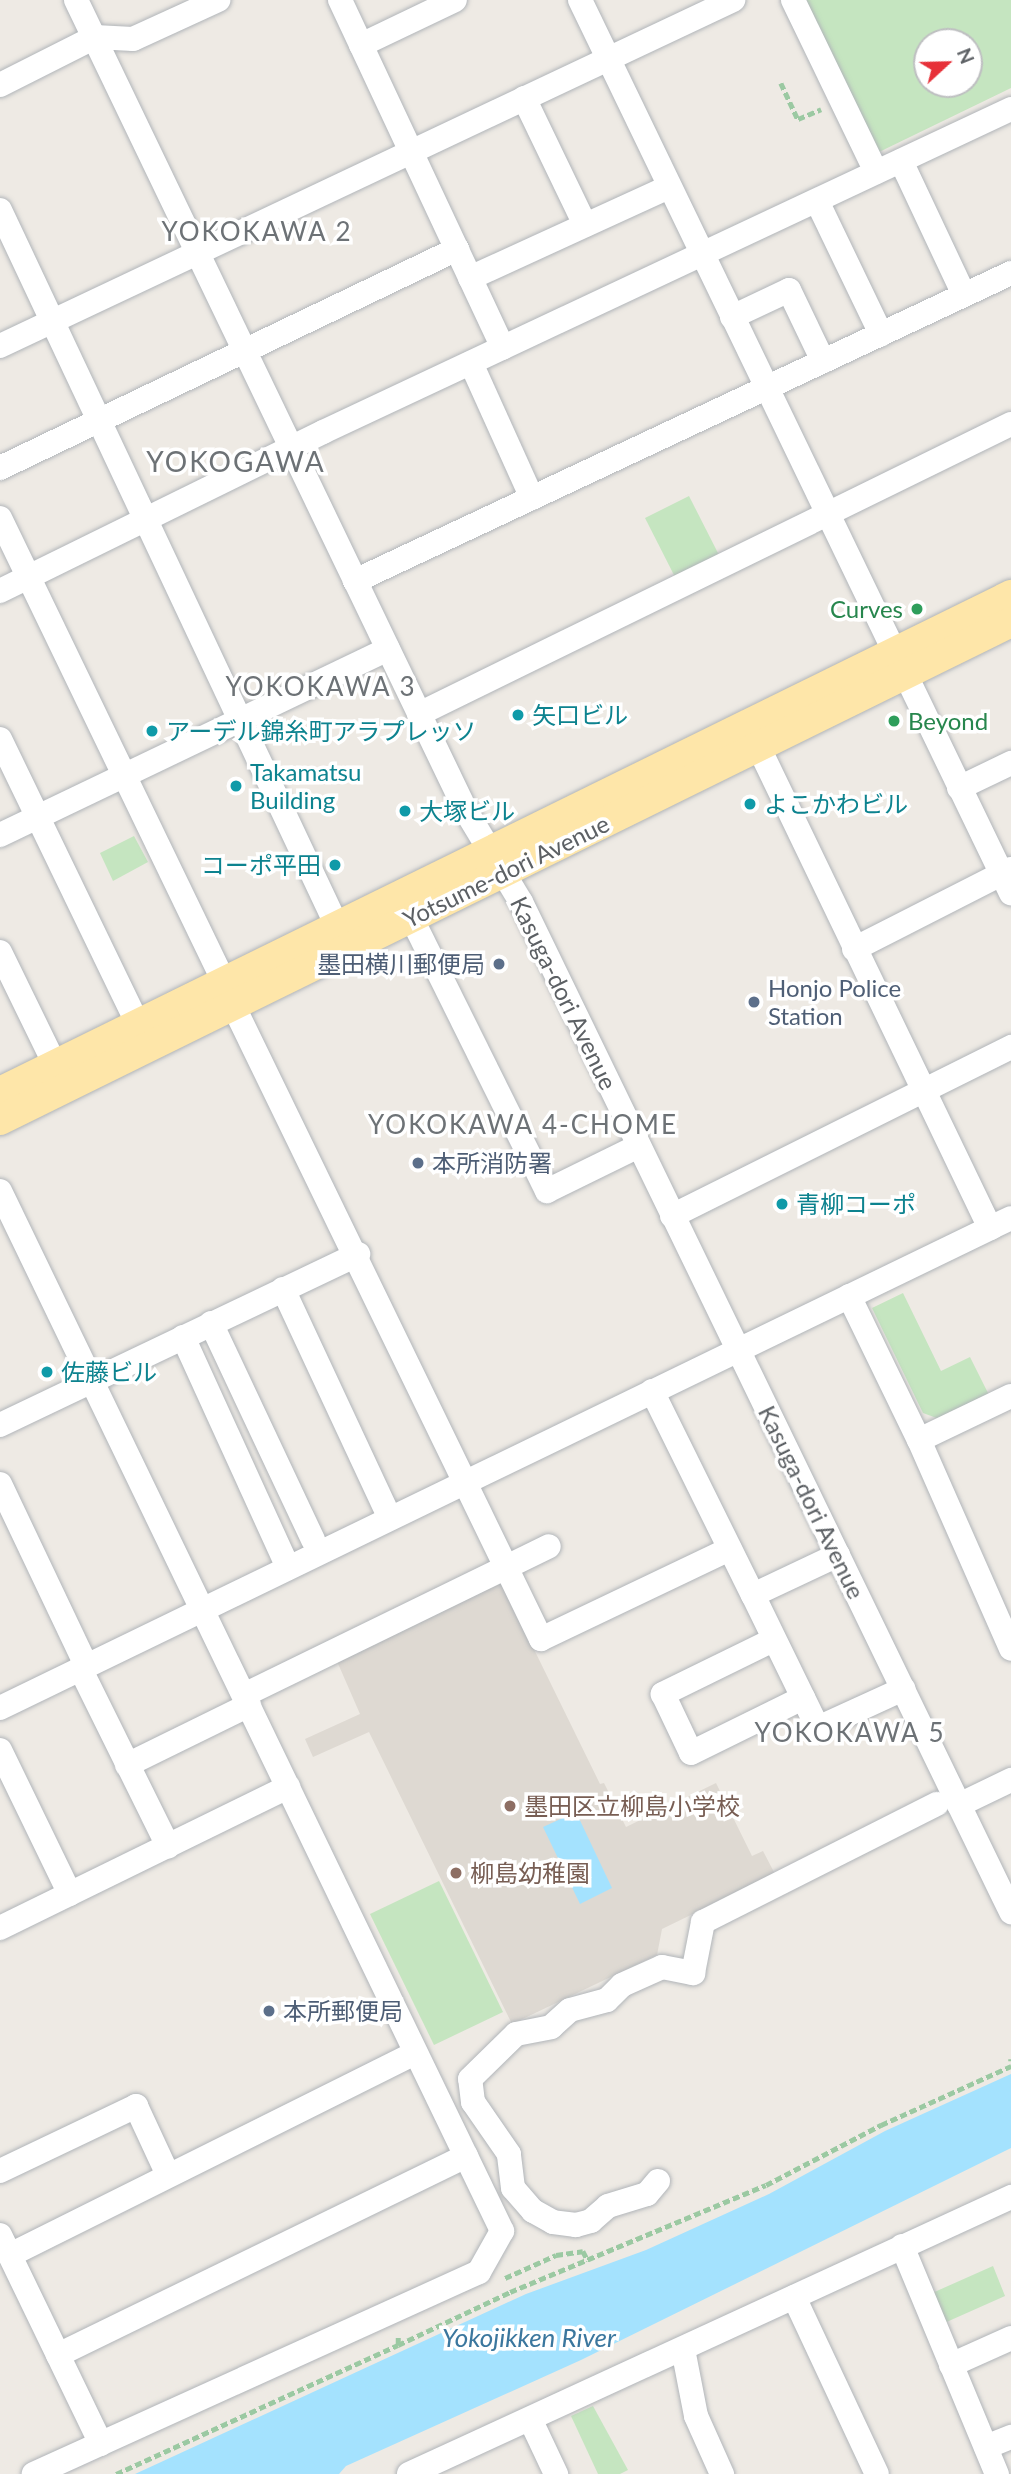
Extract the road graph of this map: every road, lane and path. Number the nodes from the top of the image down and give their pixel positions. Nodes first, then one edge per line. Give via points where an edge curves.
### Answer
1 (76, 0) edge
2 (218, 0) edge
3 (340, 0) edge
4 (455, 0) edge
5 (580, 0) edge
6 (733, 0) edge
7 (793, 0) edge
8 (94, 37) junction
9 (360, 45) junction
10 (607, 58) junction
11 (780, 83) dead end
12 (0, 85) edge
13 (524, 98) junction
14 (841, 100) junction
15 (1011, 109) edge
16 (410, 150) junction
17 (901, 161) junction
18 (877, 172) junction
19 (669, 187) junction
20 (817, 201) junction
21 (0, 210) edge
22 (585, 225) junction
23 (457, 249) junction
24 (197, 250) junction
25 (702, 254) junction
26 (1011, 273) edge
27 (470, 278) junction
28 (964, 295) junction
29 (732, 317) junction
30 (52, 320) junction
31 (881, 334) junction
32 (0, 346) edge
33 (503, 348) junction
34 (244, 349) junction
35 (823, 361) junction
36 (471, 363) junction
37 (766, 388) junction
38 (99, 420) junction
39 (1011, 424) edge
40 (291, 447) junction
41 (0, 468) edge
42 (532, 498) junction
43 (828, 517) junction
44 (0, 518) edge
45 (146, 519) junction
46 (29, 577) junction
47 (355, 581) junction
48 (0, 591) edge
49 (1011, 595) edge
50 (1011, 622) edge
51 (388, 649) junction
52 (898, 664) junction
53 (419, 714) junction
54 (240, 720) junction
55 (0, 739) edge
56 (759, 748) junction
57 (1011, 763) edge
58 (124, 775) junction
59 (959, 788) junction
60 (38, 816) junction
61 (0, 835) edge
62 (497, 862) junction
63 (1008, 878) edge
64 (411, 917) junction
65 (337, 926) junction
66 (854, 949) junction
67 (0, 952) edge
68 (228, 994) junction
69 (138, 1024) junction
70 (1011, 1047) edge
71 (55, 1065) junction
72 (0, 1092) edge
73 (924, 1092) junction
74 (0, 1120) edge
75 (639, 1146) junction
76 (0, 1191) edge
77 (672, 1216) junction
78 (1001, 1223) edge
79 (358, 1254) junction
80 (283, 1289) junction
81 (849, 1296) junction
82 (211, 1323) junction
83 (183, 1337) junction
84 (737, 1350) junction
85 (91, 1380) junction
86 (652, 1391) junction
87 (1011, 1396) edge
88 (0, 1425) edge
89 (919, 1440) junction
90 (466, 1481) junction
91 (0, 1485) edge
92 (390, 1518) junction
93 (313, 1539) dead end
94 (550, 1546) dead end
95 (730, 1549) junction
96 (838, 1555) junction
97 (288, 1567) junction
98 (507, 1568) junction
99 (753, 1595) junction
100 (202, 1609) junction
101 (773, 1640) junction
102 (1011, 1648) edge
103 (83, 1667) junction
104 (903, 1689) junction
105 (803, 1698) junction
106 (246, 1700) junction
107 (0, 1708) edge
108 (0, 1750) edge
109 (127, 1765) junction
110 (1011, 1780) edge
111 (288, 1787) junction
112 (948, 1805) junction
113 (167, 1846) junction
114 (70, 1894) junction
115 (1011, 1912) edge
116 (0, 1928) edge
117 (416, 2053) junction
118 (1011, 2062) edge
119 (466, 2156) junction
120 (0, 2171) edge
121 (168, 2175) junction
122 (658, 2181) dead end
123 (1011, 2197) edge
124 (5, 2245) edge
125 (902, 2246) junction
126 (588, 2261) junction
127 (502, 2272) dead end
128 (505, 2278) junction
129 (494, 2287) dead end
130 (793, 2297) junction
131 (409, 2329) dead end
132 (1011, 2338) edge
133 (398, 2345) junction
134 (683, 2349) junction
135 (58, 2355) junction
136 (951, 2365) junction
137 (530, 2421) junction
138 (1011, 2437) edge
139 (101, 2444) junction
140 (986, 2448) junction
141 (34, 2474) edge
142 (116, 2474) edge
143 (409, 2474) edge
144 (555, 2474) edge
145 (722, 2474) edge
146 (877, 2474) edge
147 (997, 2474) edge

1 - 8 street, Kasuga-dori Avenue
2 - 8 street via 133,39
3 - 9 street
4 - 9 street
5 - 10 street
6 - 10 street
7 - 14 street
8 - 12 street
8 - 24 street, Kasuga-dori Avenue
9 - 16 street
10 - 13 street
10 - 19 street
11 - 14 path via 798,119
13 - 16 street
13 - 22 street
14 - 18 street
15 - 17 street
16 - 23 street
16 - 24 street
17 - 18 street
17 - 28 street
18 - 20 street
19 - 22 street
19 - 25 street
20 - 25 street
20 - 31 street
21 - 30 street
22 - 27 street
23 - 27 street
23 - 34 street
24 - 30 street
24 - 34 street, Kasuga-dori Avenue
25 - 29 street
25 - 33 street
26 - 28 street
27 - 33 street
28 - 31 street
29 - 35 street via 789,290
29 - 37 street
30 - 32 street
30 - 38 street
31 - 35 street
33 - 36 street
34 - 38 street
34 - 40 street, Kasuga-dori Avenue
35 - 37 street
36 - 40 street
36 - 42 street
37 - 42 street
37 - 43 street
38 - 41 street
38 - 45 street
39 - 43 street
40 - 45 street
40 - 47 street, Kasuga-dori Avenue
42 - 47 street
43 - 52 street
43 - 53 street
44 - 46 street
45 - 46 street
45 - 54 street
46 - 48 street
46 - 58 street
47 - 51 street, Kasuga-dori Avenue
49 - 52 main road, Yotsume-dori Avenue
50 - 52 main road, Yotsume-dori Avenue
51 - 53 street, Kasuga-dori Avenue
51 - 54 street
52 - 56 main road, Yotsume-dori Avenue
52 - 59 street
52 - 62 main road, Yotsume-dori Avenue
53 - 62 street, Kasuga-dori Avenue via 466,811
54 - 58 street
54 - 65 street
55 - 60 street
56 - 62 main road, Yotsume-dori Avenue
56 - 66 street
57 - 59 street
58 - 60 street
58 - 68 street
59 - 63 street
60 - 61 street
60 - 69 street
62 - 64 main road, Yotsume-dori Avenue
62 - 65 main road, Yotsume-dori Avenue
62 - 75 street, Kasuga-dori Avenue
63 - 66 street
64 - 68 main road, Yotsume-dori Avenue
64 - 75 street via 547,1191
65 - 68 main road, Yotsume-dori Avenue
66 - 73 street
67 - 71 street
68 - 69 main road, Yotsume-dori Avenue
68 - 74 main road, Yotsume-dori Avenue
68 - 79 street
69 - 71 main road, Yotsume-dori Avenue
70 - 73 street
71 - 72 main road, Yotsume-dori Avenue
73 - 77 street
73 - 78 street
75 - 77 street, Kasuga-dori Avenue
76 - 85 street
77 - 84 street, Kasuga-dori Avenue
78 - 81 street
79 - 80 street
79 - 90 street
80 - 82 street
80 - 92 street
81 - 84 street
81 - 89 street
82 - 83 street
82 - 93 street
83 - 85 street
83 - 97 street
84 - 86 street
84 - 96 street, Kasuga-dori Avenue
85 - 88 street
85 - 100 street
86 - 90 street
86 - 95 street
87 - 89 street
89 - 102 street
90 - 92 street
90 - 98 street
91 - 103 street
92 - 97 street
94 - 98 street
95 - 98 street via 541,1639
95 - 99 street
96 - 99 street
96 - 104 street, Kasuga-dori Avenue
97 - 100 street
98 - 106 street
99 - 101 street
100 - 103 street
100 - 106 street
101 - 105 street
101 - 105 street via 663,1694 691,1753
103 - 107 street
103 - 109 street
104 - 105 street via 818,1728
104 - 112 street, Kasuga-dori Avenue
106 - 109 street
106 - 111 street
108 - 114 street
109 - 113 street
110 - 112 street
111 - 113 street
111 - 117 street
112 - 115 street, Kasuga-dori Avenue
112 - 122 street via 703,1922 693,1973 662,1967 622,1986 607,2000 569,2010 551,2027 516,2034 470,2079 468,2089 482,2119 504,2142 513,2188 533,2211 554,2222 591,2221 608,2206 647,2194
113 - 114 street
114 - 116 street
117 - 119 street
117 - 121 street
118 - 126 path via 766,2185
119 - 135 street
119 - 139 street via 502,2231 479,2272
120 - 121 street via 136,2106
121 - 124 street
123 - 125 street
124 - 135 street
125 - 130 street
125 - 136 street
126 - 128 path via 583,2251 556,2255
126 - 133 path
127 - 128 path
128 - 129 path
130 - 134 street
130 - 146 street
131 - 133 path via 397,2335
132 - 136 street
133 - 142 path
134 - 137 street
134 - 145 street via 696,2416
135 - 139 street
136 - 140 street
137 - 143 street
137 - 144 street
138 - 140 street
139 - 141 street
140 - 147 street

